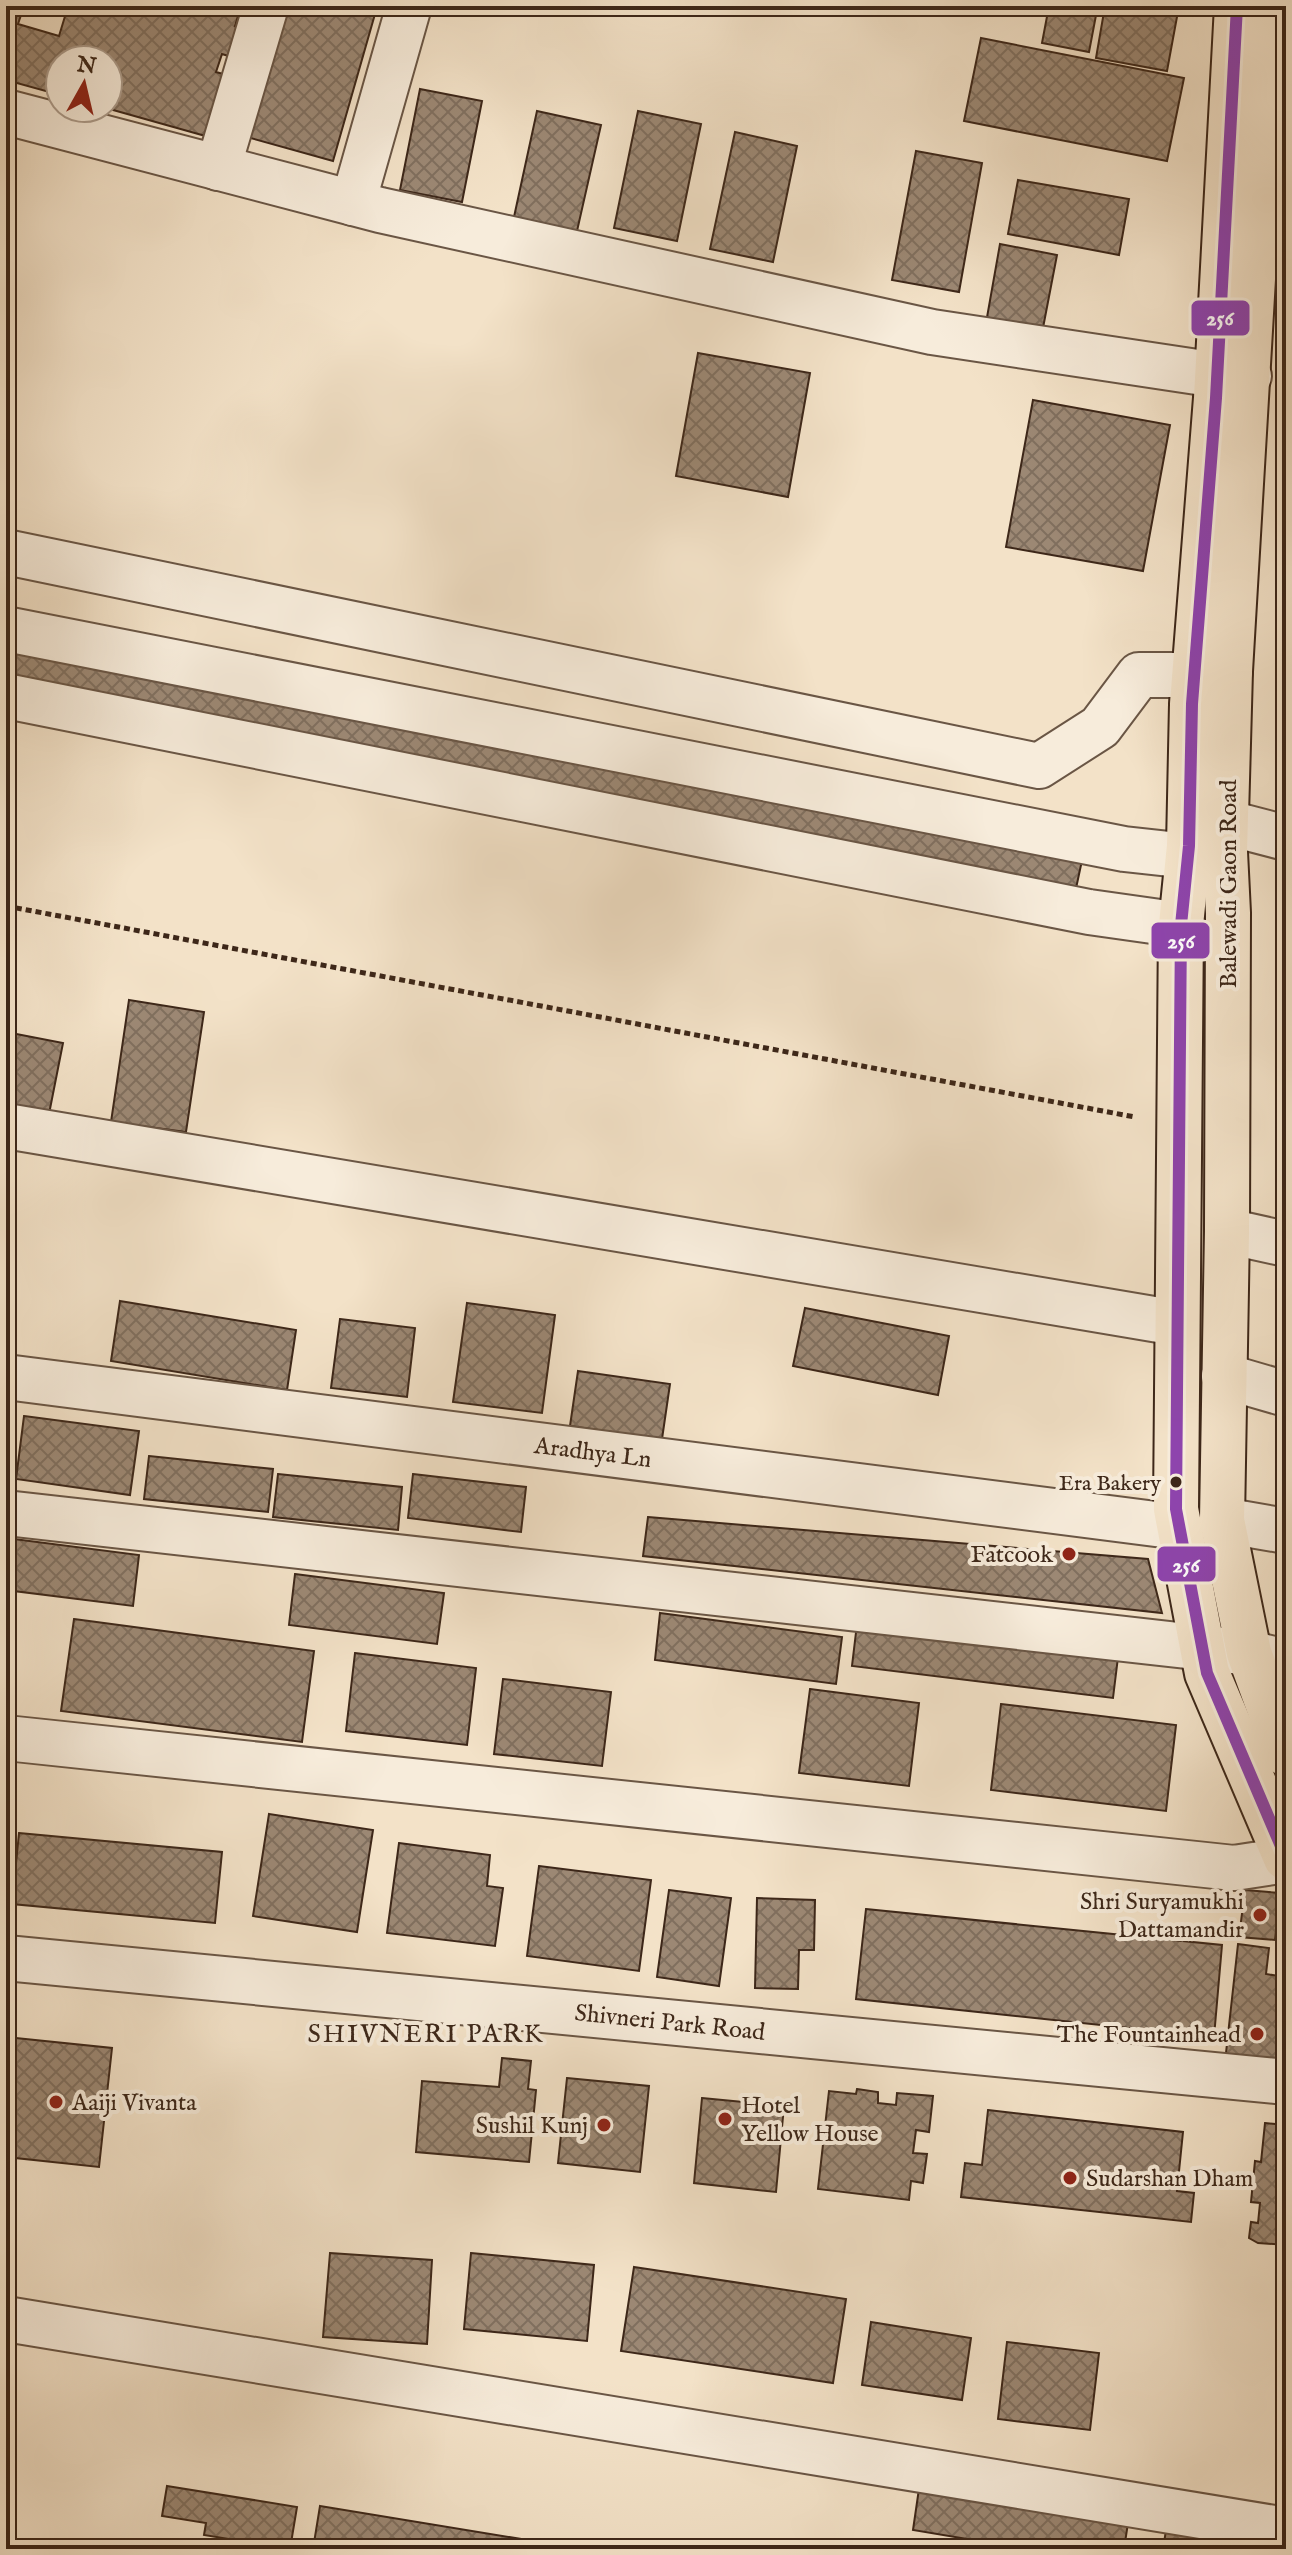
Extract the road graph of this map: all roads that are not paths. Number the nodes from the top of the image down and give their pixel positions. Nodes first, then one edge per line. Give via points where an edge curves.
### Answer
1 (266, 6) edge
2 (409, 6) edge
3 (1260, 9) edge
4 (6, 112) edge
5 (218, 168) junction
6 (353, 203) junction
7 (1233, 376) junction
8 (6, 552) edge
9 (6, 629) edge
10 (1212, 673) junction
11 (6, 696) edge
12 (1208, 818) junction
13 (1286, 838) edge
14 (1101, 845) junction
15 (1188, 856) junction
16 (1089, 912) junction
17 (1181, 925) junction
18 (6, 1126) edge
19 (1227, 1231) junction
20 (1286, 1244) edge
21 (1177, 1323) junction
22 (1224, 1361) junction
23 (1286, 1363) edge
24 (6, 1377) edge
25 (1286, 1394) edge
26 (6, 1513) edge
27 (1222, 1520) junction
28 (1179, 1527) junction
29 (1286, 1531) edge
30 (1202, 1648) junction
31 (1267, 1658) edge
32 (6, 1738) edge
33 (1286, 1754) edge
34 (1286, 1859) edge
35 (6, 1958) edge
36 (1286, 2082) edge
37 (6, 2319) edge
38 (1286, 2530) edge

1 - 5 street
2 - 6 street
3 - 7 main road, Balewadi Gaon Road
4 - 5 street
5 - 6 street
6 - 7 street via 932,332
7 - 10 main road, Balewadi Gaon Road
8 - 10 street via 1039,766 1100,727 1139,675
9 - 14 street
10 - 12 main road, Balewadi Gaon Road
11 - 16 street
12 - 13 street
12 - 15 main road, Balewadi Gaon Road
12 - 19 main road, Balewadi Gaon Road
14 - 15 street
14 - 16 street
15 - 17 main road, Balewadi Gaon Road
16 - 17 street
17 - 21 main road, Balewadi Gaon Road
18 - 21 street
19 - 20 street
19 - 22 main road, Balewadi Gaon Road
21 - 28 main road, Balewadi Gaon Road
22 - 23 street
22 - 25 street
22 - 27 main road, Balewadi Gaon Road
24 - 28 street, Aradhya Ln
26 - 30 street
27 - 29 street
27 - 31 main road, Balewadi Gaon Road
28 - 30 main road, Balewadi Gaon Road
30 - 31 street
30 - 34 main road, Balewadi Gaon Road via 1207,1673
31 - 33 main road, Balewadi Gaon Road
32 - 34 street via 1234,1868
35 - 36 street, Shivneri Park Road
37 - 38 street

